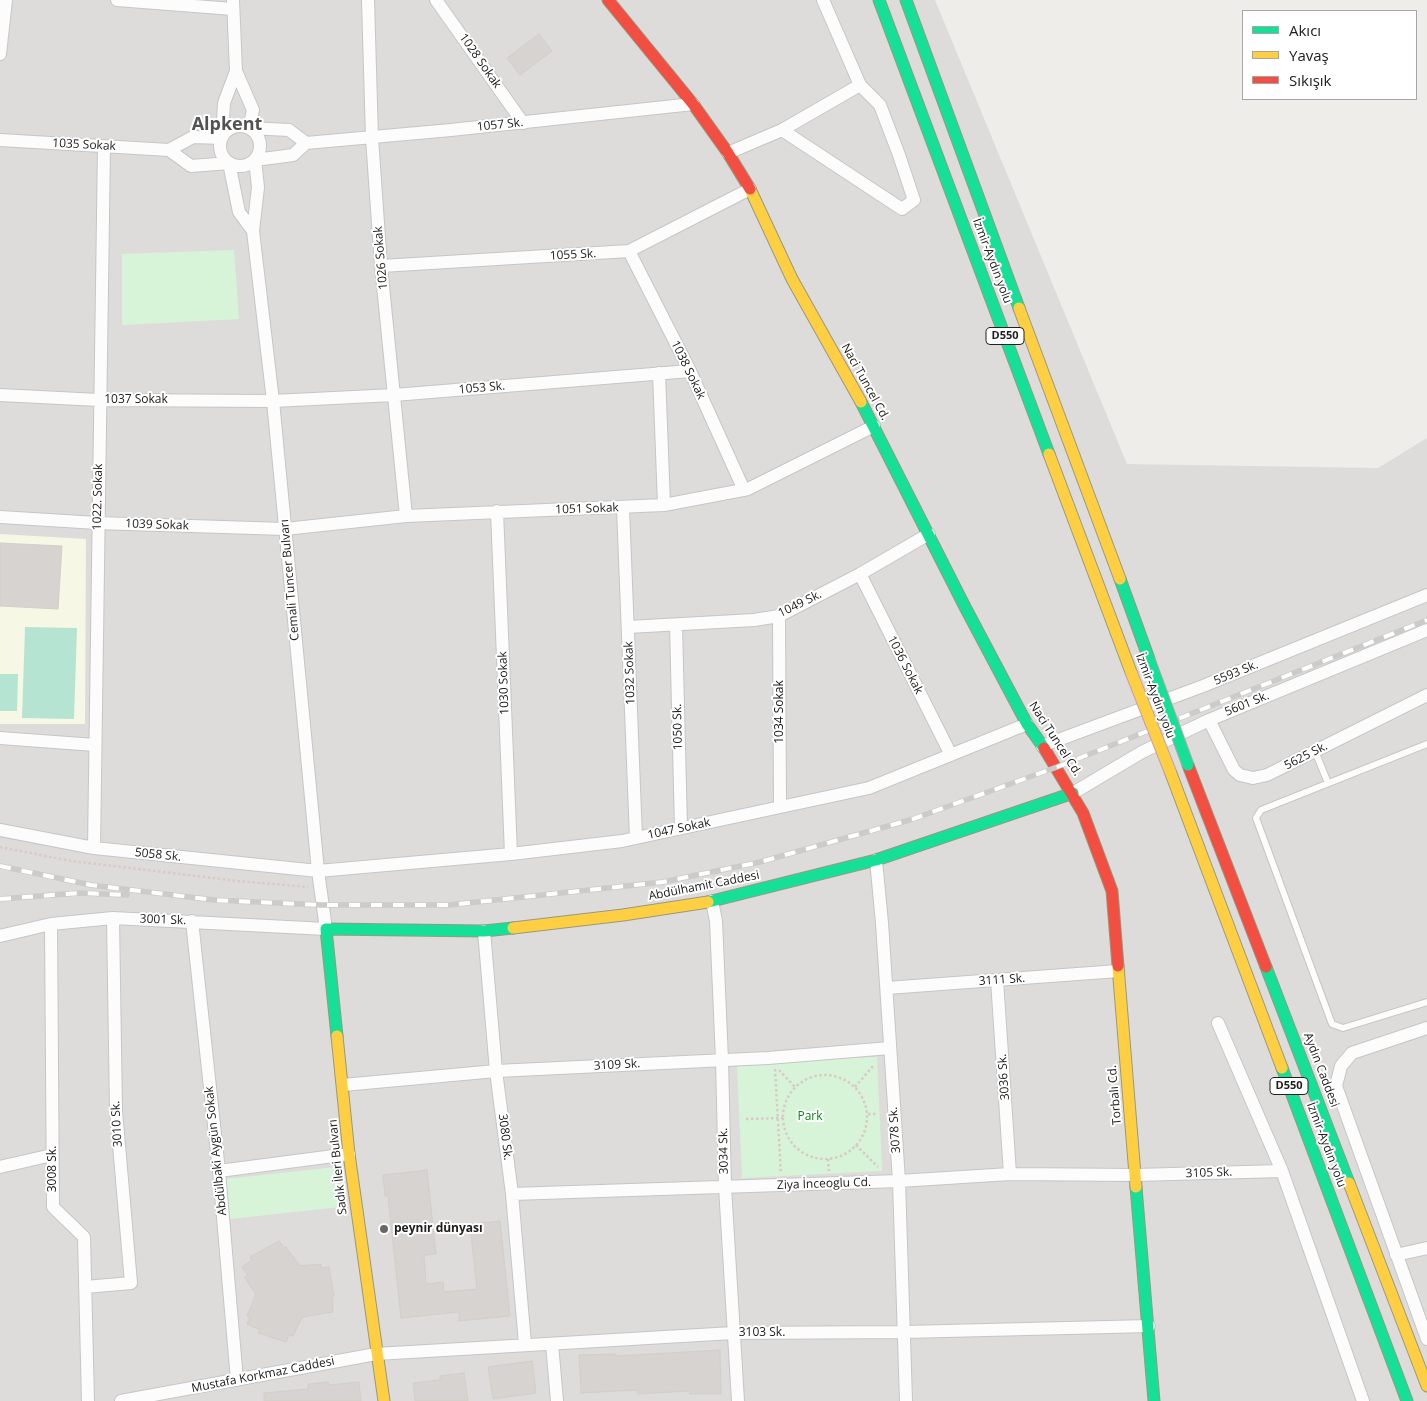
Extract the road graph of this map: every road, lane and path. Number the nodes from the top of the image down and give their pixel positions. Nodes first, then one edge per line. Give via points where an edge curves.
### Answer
1 (6, 0) edge
2 (117, 0) edge
3 (368, 0) edge
4 (436, 0) edge
5 (608, 0) edge
6 (823, 0) edge
7 (879, 0) edge
8 (906, 0) edge
9 (233, 5) edge
10 (0, 54) edge
11 (236, 71) junction
12 (860, 85) junction
13 (693, 104) junction
14 (523, 123) junction
15 (249, 128) junction
16 (782, 130) junction
17 (222, 138) junction
18 (372, 138) junction
19 (0, 140) edge
20 (306, 143) junction
21 (104, 146) junction
22 (169, 150) junction
23 (728, 153) junction
24 (255, 160) junction
25 (229, 163) junction
26 (750, 189) junction
27 (253, 231) junction
28 (629, 251) junction
29 (381, 266) junction
30 (690, 371) junction
31 (659, 373) junction
32 (0, 395) edge
33 (394, 395) junction
34 (100, 400) junction
35 (273, 400) junction
36 (874, 426) junction
37 (744, 490) junction
38 (664, 506) junction
39 (623, 508) junction
40 (497, 511) junction
41 (0, 516) edge
42 (406, 516) junction
43 (97, 523) junction
44 (285, 529) junction
45 (929, 534) junction
46 (860, 574) junction
47 (1427, 595) edge
48 (779, 616) junction
49 (676, 625) junction
50 (628, 628) junction
51 (1427, 630) edge
52 (1427, 695) edge
53 (1209, 720) junction
54 (1027, 724) junction
55 (0, 738) edge
56 (1427, 744) edge
57 (95, 745) junction
58 (1042, 746) junction
59 (1314, 751) junction
60 (951, 755) junction
61 (1188, 765) joint
62 (1328, 783) junction
63 (1073, 794) junction
64 (780, 807) junction
65 (681, 828) junction
66 (0, 830) edge
67 (636, 838) junction
68 (0, 847) edge
69 (94, 848) junction
70 (511, 854) junction
71 (876, 860) junction
72 (318, 872) junction
73 (320, 888) junction
74 (712, 902) junction
75 (113, 918) junction
76 (192, 921) junction
77 (51, 924) junction
78 (326, 929) junction
79 (484, 931) junction
80 (0, 936) edge
81 (1118, 971) junction
82 (998, 980) junction
83 (887, 988) junction
84 (1427, 1002) edge
85 (1218, 1023) dead end
86 (1427, 1028) edge
87 (890, 1048) junction
88 (722, 1060) junction
89 (873, 1066) dead end
90 (496, 1071) junction
91 (344, 1085) junction
92 (795, 1087) junction
93 (855, 1087) junction
94 (868, 1114) junction
95 (878, 1114) dead end
96 (778, 1118) junction
97 (783, 1118) junction
98 (746, 1119) dead end
99 (856, 1145) junction
100 (349, 1154) junction
101 (52, 1155) junction
102 (828, 1159) junction
103 (0, 1167) edge
104 (878, 1167) dead end
105 (829, 1171) dead end
106 (1282, 1171) junction
107 (219, 1172) junction
108 (1010, 1174) junction
109 (1136, 1175) junction
110 (898, 1181) junction
111 (781, 1185) junction
112 (725, 1187) junction
113 (512, 1194) junction
114 (1427, 1248) edge
115 (1396, 1255) junction
116 (85, 1287) junction
117 (1149, 1326) junction
118 (905, 1332) junction
119 (733, 1333) junction
120 (1427, 1339) edge
121 (525, 1344) junction
122 (552, 1344) junction
123 (376, 1354) junction
124 (237, 1380) junction
125 (1427, 1386) edge
126 (88, 1401) edge
127 (121, 1401) edge
128 (384, 1401) edge
129 (557, 1401) edge
130 (738, 1401) edge
131 (906, 1401) edge
132 (1154, 1401) edge
133 (1363, 1401) edge
134 (1408, 1401) edge

1 - 10 street
2 - 9 street
3 - 18 street, 1026 Sokak
4 - 14 street, 1028 Sokak
5 - 13 main road, Naci Tuncel Cd.
6 - 12 street
7 - 134 main road, İzmir-Aydın yolu / D550, bridge
8 - 61 main road, İzmir-Aydın yolu / D550, bridge
9 - 11 street
11 - 15 street via 253,110
11 - 17 street via 224,103
12 - 16 street
12 - 16 street via 880,105 899,155 914,200 902,209
13 - 14 street, 1057 Sk.
13 - 23 main road, Naci Tuncel Cd.
14 - 18 street, 1057 Sk.
15 - 17 street via 231,128
15 - 20 street via 290,130
15 - 24 street via 260,142 259,155
16 - 23 street
17 - 22 street via 193,137
17 - 25 street via 221,152
18 - 20 street, 1057 Sk.
18 - 29 street, 1026 Sokak
19 - 21 street, 1035 Sokak
20 - 24 street via 293,155
21 - 22 street, 1035 Sokak
21 - 34 street, 1022. Sokak
22 - 25 street via 191,166
23 - 26 main road, Naci Tuncel Cd.
24 - 25 street via 242,166
24 - 27 street via 258,188
25 - 27 street via 240,212
26 - 28 street, 1055 Sk.
26 - 36 main road, Naci Tuncel Cd. via 792,279
27 - 35 street, Cemali Tuncer Bulvarı
28 - 29 street, 1055 Sk.
28 - 30 street, 1038 Sokak
29 - 33 street, 1026 Sokak
30 - 31 street, 1053 Sk.
30 - 37 street, 1038 Sokak
31 - 33 street, 1053 Sk.
31 - 38 street
32 - 34 street, 1037 Sokak
33 - 35 street, 1053 Sk.
33 - 42 street, 1026 Sokak
34 - 35 street, 1037 Sokak
34 - 43 street, 1022. Sokak
35 - 44 street, Cemali Tuncer Bulvarı
36 - 37 street, 1051 Sokak
36 - 45 main road, Naci Tuncel Cd.
37 - 38 street, 1051 Sokak
38 - 39 street, 1051 Sokak
39 - 40 street, 1051 Sokak
39 - 50 street, 1032 Sokak
40 - 42 street, 1051 Sokak
40 - 70 street, 1030 Sokak
41 - 43 street, 1039 Sokak
42 - 44 street, 1051 Sokak
43 - 44 street, 1039 Sokak
43 - 57 street, 1022. Sokak
44 - 72 street, Cemali Tuncer Bulvarı
45 - 46 street, 1049 Sk.
45 - 54 main road, Naci Tuncel Cd.
46 - 48 street, 1049 Sk.
46 - 60 street, 1036 Sokak
47 - 58 street, 5593 Sk. via 1203,686
48 - 49 street, 1049 Sk.
48 - 64 street, 1034 Sokak
49 - 50 street, 1049 Sk.
49 - 65 street, 1050 Sk.
50 - 67 street, 1032 Sokak
51 - 53 street, 5601 Sk.
52 - 59 street, 5625 Sk.
53 - 59 street, 5625 Sk. via 1234,770 1246,778 1267,775
53 - 63 street, 5601 Sk. via 1142,752
54 - 58 main road, Naci Tuncel Cd.
54 - 60 street, 1047 Sokak
55 - 57 street
56 - 62 lane
57 - 69 street, 1022. Sokak
58 - 63 main road, Naci Tuncel Cd.
59 - 62 lane
60 - 64 street, 1047 Sokak via 869,788
61 - 125 main road, Aydın Caddesi / D550
62 - 84 lane via 1261,810 1256,818 1330,1021 1343,1028
63 - 71 main road, Abdülhamit Caddesi
63 - 81 main road, Torbalı Cd. via 1112,891
64 - 65 street, 1047 Sokak
65 - 67 street, 1047 Sokak
66 - 69 street, 5058 Sk.
67 - 70 street, 1047 Sokak
68 - 73 path via 71,862
69 - 72 street, 5058 Sk.
70 - 72 street, 1047 Sokak
71 - 74 main road, Abdülhamit Caddesi
71 - 83 street, 3078 Sk.
72 - 73 street, Cemali Tuncer Bulvarı
73 - 78 street, Cemali Tuncer Bulvarı
74 - 79 main road, Abdülhamit Caddesi
74 - 88 street, 3034 Sk. via 716,921
75 - 76 street, 3001 Sk.
75 - 77 street, 3001 Sk.
75 - 116 street, 3010 Sk. via 116,1111 131,1283
76 - 78 street, 3001 Sk.
76 - 107 street, Abdülbaki Aygün Sokak
77 - 80 street, 3001 Sk.
77 - 101 street, 3008 Sk.
78 - 79 main road, Abdülhamit Caddesi
78 - 91 main road, Sadık İleri Bulvarı
79 - 90 street, 3080 Sk.
81 - 82 street, 3111 Sk.
81 - 109 main road, Torbalı Cd.
82 - 83 street, 3111 Sk.
82 - 108 street, 3036 Sk.
83 - 87 street, 3078 Sk.
85 - 106 street
86 - 115 street via 1352,1053 1337,1074 1339,1097
87 - 88 street, 3109 Sk.
87 - 110 street, 3078 Sk.
88 - 90 street, 3109 Sk.
88 - 112 street, 3034 Sk.
89 - 93 path
90 - 91 street, 3109 Sk.
90 - 113 street, 3080 Sk.
91 - 100 main road, Sadık İleri Bulvarı
92 - 93 path via 807,1078 821,1074 835,1075
92 - 96 path via 774,1065
92 - 97 path via 787,1099
93 - 94 path via 865,1101
94 - 95 path
94 - 99 path via 867,1127
96 - 97 path
96 - 98 path
96 - 111 path
97 - 102 path via 790,1141 800,1151 813,1158
99 - 102 path via 841,1156
99 - 104 path
100 - 107 street
100 - 123 main road, Sadık İleri Bulvarı
101 - 103 street
101 - 116 street, 3008 Sk. via 53,1207 84,1237
102 - 105 path
106 - 109 street, 3105 Sk.
106 - 133 street
107 - 124 street, Abdülbaki Aygün Sokak
108 - 109 street, Ziya İnceoglu Cd.
108 - 110 street, Ziya İnceoglu Cd.
109 - 117 main road, Torbalı Cd.
110 - 111 street, Ziya İnceoglu Cd.
110 - 118 street, 3078 Sk.
111 - 112 street, Ziya İnceoglu Cd.
112 - 113 street, Ziya İnceoglu Cd.
112 - 119 street, 3034 Sk.
113 - 121 street, 3080 Sk.
114 - 115 street
115 - 120 street
116 - 126 street, 3008 Sk.
117 - 118 street, 3103 Sk.
117 - 132 main road, Torbalı Cd.
118 - 119 street, 3103 Sk.
118 - 131 street, 3078 Sk.
119 - 122 street, 3103 Sk.
119 - 130 street, 3034 Sk.
121 - 122 street, 3103 Sk.
121 - 123 street, 3103 Sk.
122 - 129 street
123 - 124 street, Mustafa Korkmaz Caddesi
123 - 128 main road, Sadık İleri Bulvarı
124 - 127 street, Mustafa Korkmaz Caddesi

